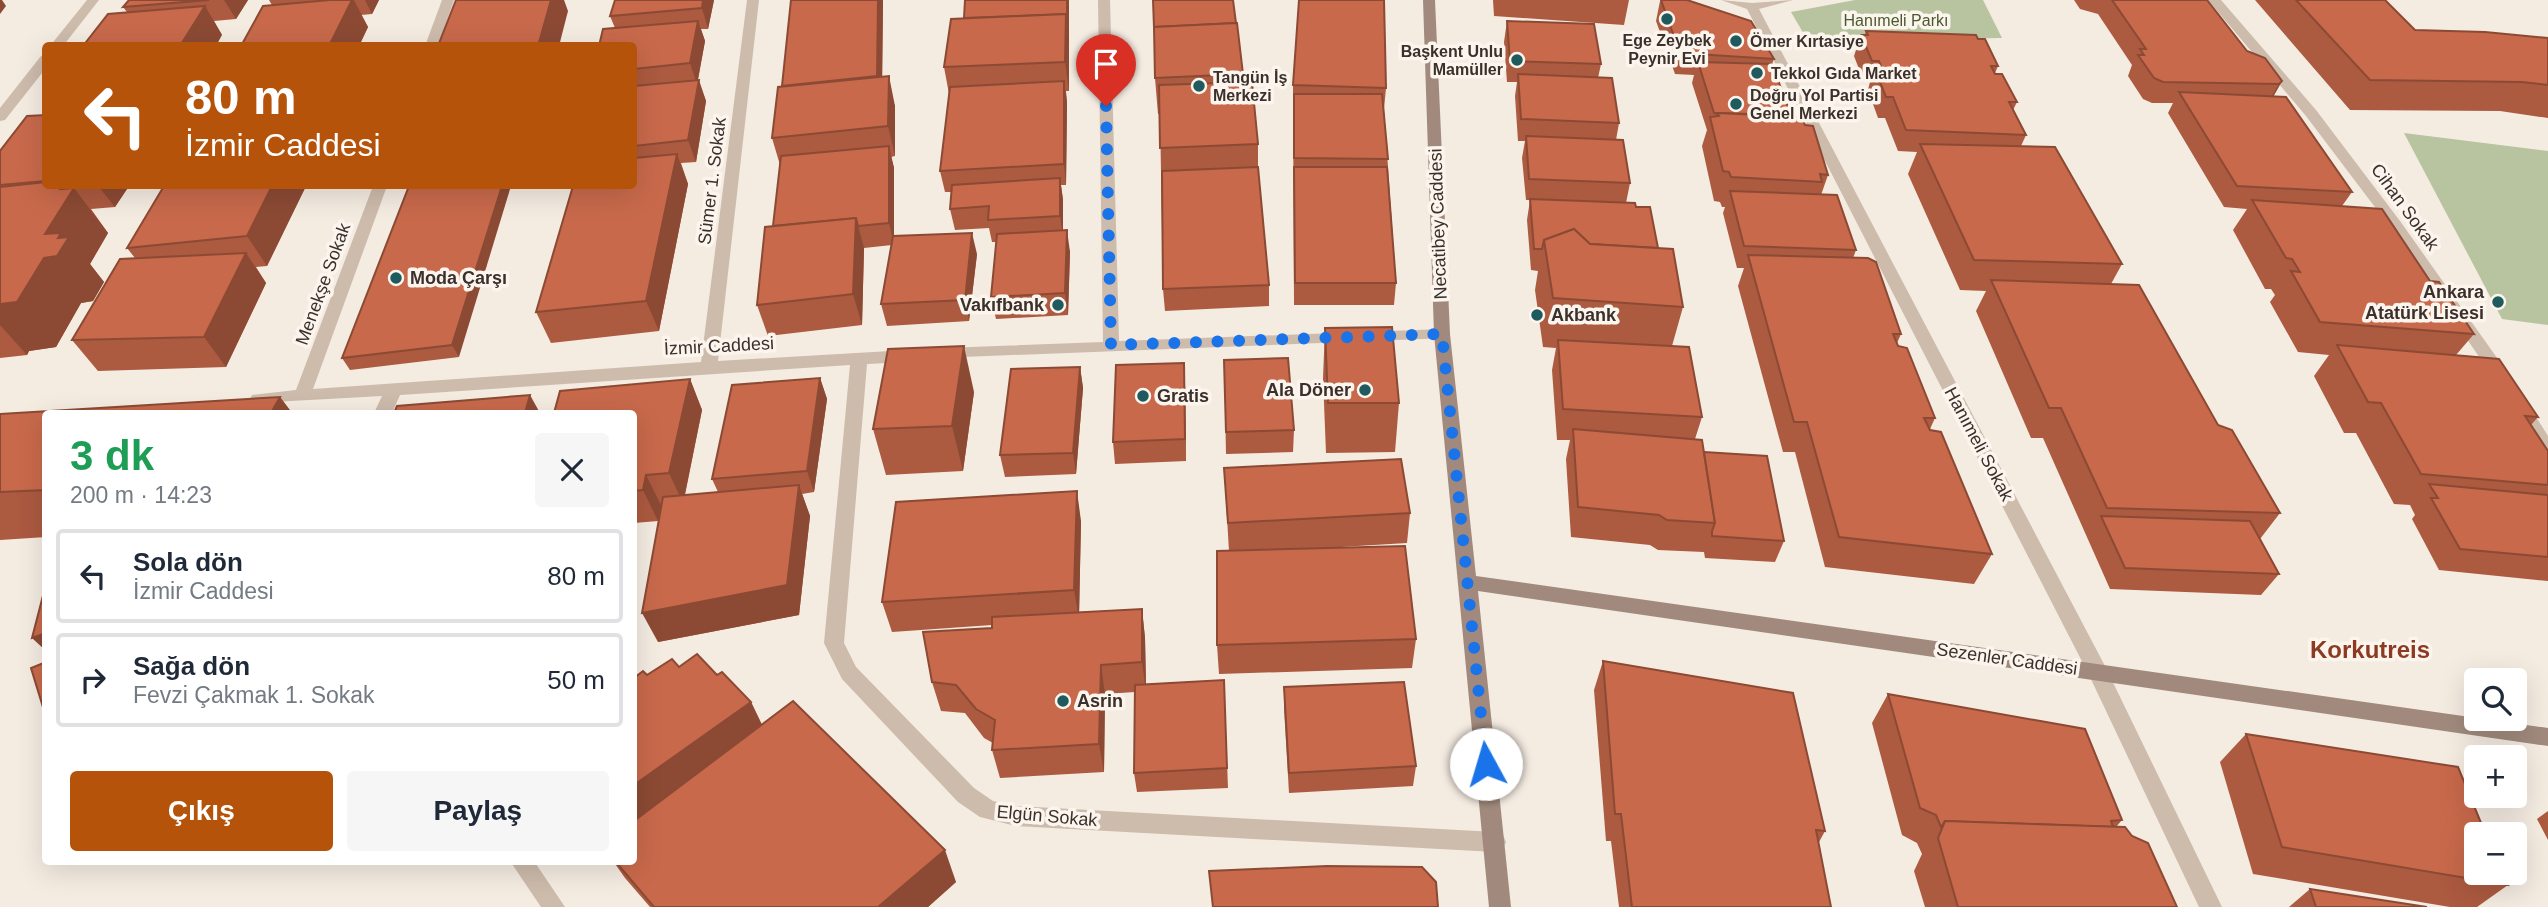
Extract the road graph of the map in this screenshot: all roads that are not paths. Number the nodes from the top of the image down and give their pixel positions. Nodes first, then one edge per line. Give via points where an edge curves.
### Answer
1 (93, 0) edge
2 (448, 0) edge
3 (753, 0) edge
4 (1104, 0) edge
5 (1429, 0) edge
6 (1727, 0) edge
7 (1787, 0) edge
8 (2214, 0) edge
9 (1752, 8) junction
10 (59, 42) edge
11 (432, 42) edge
12 (42, 64) edge
13 (0, 117) edge
14 (379, 189) edge
15 (1442, 334) junction
16 (1111, 345) junction
17 (859, 359) junction
18 (709, 367) junction
19 (394, 389) junction
20 (302, 396) junction
21 (247, 400) edge
22 (384, 410) edge
23 (2548, 450) edge
24 (1466, 582) junction
25 (2098, 672) junction
26 (2548, 737) edge
27 (1495, 842) junction
28 (524, 865) edge
29 (554, 907) edge
30 (1500, 907) edge
31 (2211, 907) edge

1 - 10 street
2 - 11 street
3 - 18 street, Sümer 1. Sokak
4 - 16 street
5 - 15 main road, Necatibey Caddesi
6 - 9 street
7 - 9 street
8 - 23 street, Cihan Sokak via 2311,113 2395,224
9 - 25 street, Hanımeli Sokak
12 - 13 street
14 - 20 street, Menekşe Sokak
15 - 16 street, İzmir Caddesi
15 - 24 main road, Necatibey Caddesi
16 - 17 street, İzmir Caddesi
17 - 18 street, İzmir Caddesi
17 - 27 street, Elgün Sokak via 834,643 849,673 966,795 988,810 1016,816
18 - 19 street, İzmir Caddesi
19 - 20 street, İzmir Caddesi
19 - 22 street
20 - 21 street, İzmir Caddesi
24 - 25 main road, Sezenler Caddesi
24 - 27 main road, Necatibey Caddesi
25 - 26 main road, Sezenler Caddesi
25 - 31 street, Hanımeli Sokak
27 - 30 main road, Necatibey Caddesi
28 - 29 street

